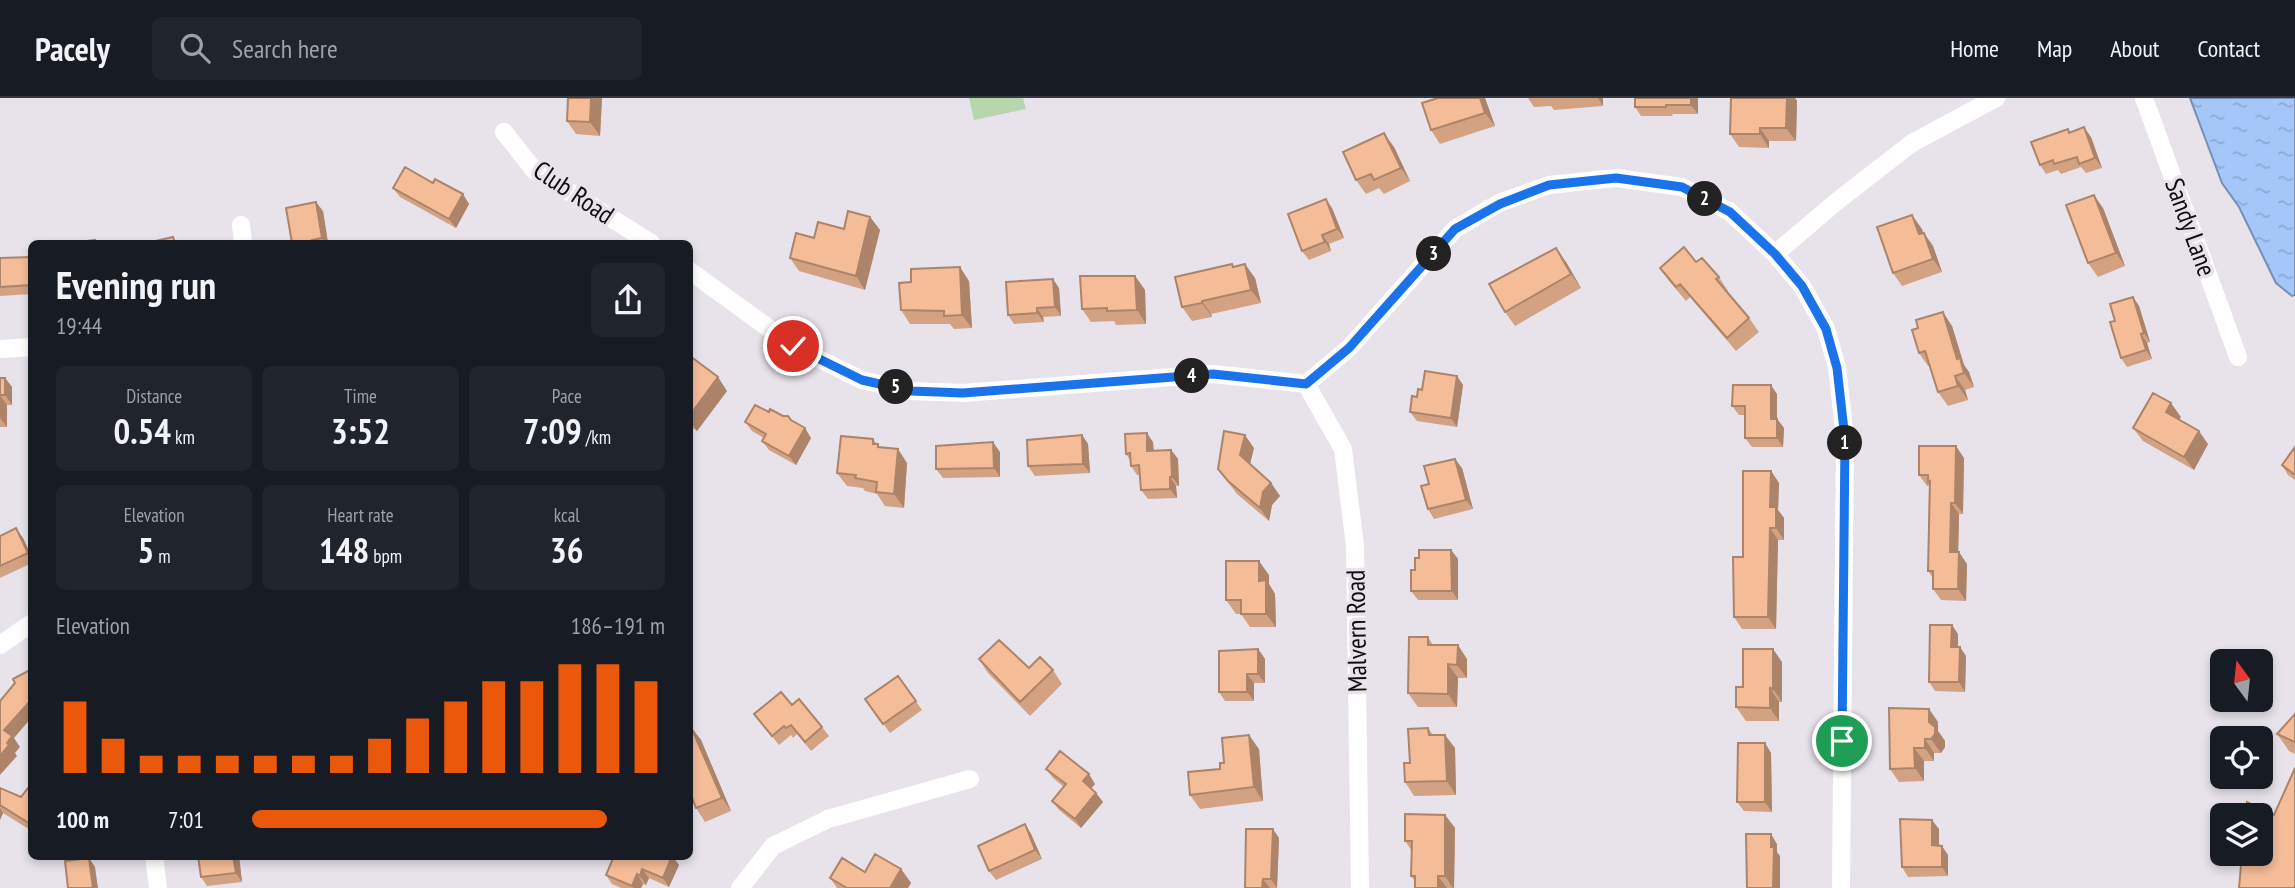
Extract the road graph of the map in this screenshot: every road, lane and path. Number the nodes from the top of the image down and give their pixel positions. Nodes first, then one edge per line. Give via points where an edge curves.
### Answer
1 (1996, 98) edge
2 (2144, 98) edge
3 (504, 132) dead end
4 (241, 225) dead end
5 (243, 240) edge
6 (647, 240) edge
7 (1775, 254) junction
8 (693, 273) edge
9 (28, 347) edge
10 (0, 349) edge
11 (2238, 357) dead end
12 (1306, 384) junction
13 (28, 626) edge
14 (0, 645) edge
15 (970, 779) dead end
16 (155, 860) edge
17 (159, 888) edge
18 (740, 888) edge
19 (1360, 888) edge
20 (1841, 888) edge

1 - 7 street via 1912,144
2 - 11 street, Sandy Lane
3 - 6 street, Club Road via 534,170
4 - 5 street
7 - 12 street via 1730,212 1682,187 1616,178 1549,185 1500,204 1455,229 1349,348
7 - 20 street via 1802,286 1826,329 1837,368 1844,427
8 - 12 street via 793,346 862,380 911,391 963,393 1213,374
9 - 10 street
12 - 19 street, Malvern Road via 1343,449 1354,546
13 - 14 street
15 - 18 street via 828,819 773,846
16 - 17 street

